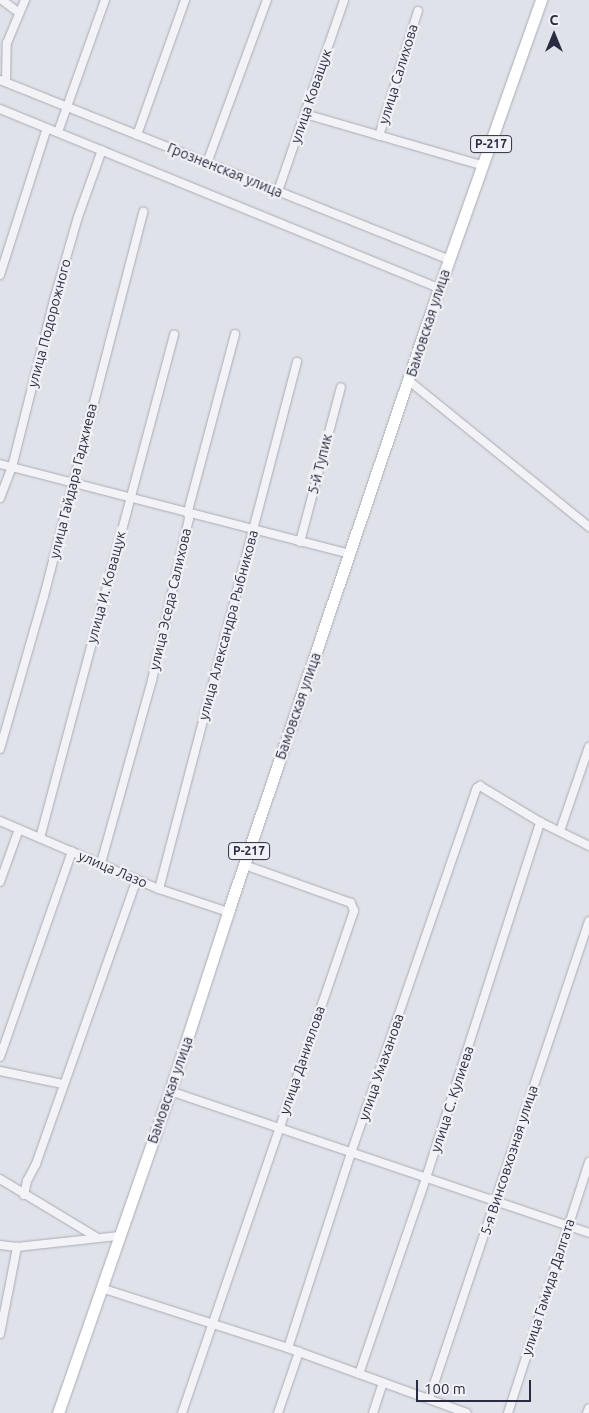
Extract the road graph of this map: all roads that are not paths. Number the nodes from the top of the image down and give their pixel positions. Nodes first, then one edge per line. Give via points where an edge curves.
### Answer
1 (2, 0) edge
2 (25, 0) edge
3 (105, 0) edge
4 (185, 0) edge
5 (267, 0) edge
6 (344, 0) edge
7 (541, 0) edge
8 (418, 11) dead end
9 (19, 13) junction
10 (3, 81) edge
11 (68, 107) junction
12 (0, 109) edge
13 (312, 116) dead end
14 (47, 128) junction
15 (58, 132) junction
16 (137, 134) junction
17 (379, 136) junction
18 (102, 150) junction
19 (207, 163) junction
20 (484, 166) junction
21 (278, 191) junction
22 (143, 212) dead end
23 (449, 260) junction
24 (0, 275) edge
25 (439, 288) junction
26 (235, 334) dead end
27 (174, 336) dead end
28 (297, 362) dead end
29 (409, 380) junction
30 (342, 387) dead end
31 (0, 464) edge
32 (12, 467) junction
33 (72, 483) junction
34 (130, 497) junction
35 (0, 498) edge
36 (188, 510) junction
37 (589, 527) edge
38 (253, 529) junction
39 (300, 542) junction
40 (350, 554) junction
41 (589, 747) edge
42 (0, 749) edge
43 (0, 821) edge
44 (540, 822) junction
45 (19, 829) junction
46 (560, 830) junction
47 (40, 838) junction
48 (589, 846) edge
49 (72, 851) junction
50 (101, 863) junction
51 (245, 865) junction
52 (137, 879) junction
53 (0, 882) edge
54 (160, 889) junction
55 (228, 912) junction
56 (589, 921) edge
57 (0, 1057) edge
58 (0, 1071) edge
59 (63, 1084) junction
60 (170, 1091) junction
61 (278, 1128) junction
62 (352, 1152) junction
63 (589, 1162) edge
64 (426, 1178) junction
65 (0, 1179) edge
66 (24, 1195) junction
67 (496, 1202) junction
68 (568, 1226) junction
69 (589, 1233) edge
70 (120, 1236) junction
71 (96, 1237) junction
72 (0, 1245) edge
73 (18, 1247) junction
74 (101, 1288) junction
75 (212, 1324) junction
76 (0, 1334) edge
77 (288, 1348) junction
78 (300, 1352) junction
79 (359, 1374) junction
80 (383, 1383) junction
81 (429, 1399) junction
82 (589, 1408) edge
83 (58, 1413) edge
84 (182, 1413) edge
85 (278, 1413) edge
86 (372, 1413) edge
87 (465, 1413) edge
88 (508, 1413) edge
89 (587, 1413) edge

1 - 9 street
2 - 9 street
3 - 11 street
4 - 16 street
5 - 19 street
6 - 21 street, улица Коващук
7 - 20 highway, Бамовская улица / Р-217
8 - 17 street, улица Салихова
9 - 10 street via 7,43
10 - 11 street, Грозненская улица
11 - 15 street
11 - 16 street, Грозненская улица
12 - 14 street, Грозненская улица
13 - 17 street
14 - 15 street, Грозненская улица
14 - 24 street
15 - 18 street, Грозненская улица
16 - 19 street, Грозненская улица
17 - 20 street
18 - 25 street, Грозненская улица
18 - 32 street, улица Подорожного via 54,300
19 - 21 street, Грозненская улица
20 - 23 highway, Бамовская улица / Р-217
21 - 23 street, Грозненская улица
22 - 33 street, улица Гайдара Гаджиева
23 - 25 highway, Бамовская улица / Р-217
25 - 29 highway, Бамовская улица / Р-217
26 - 36 street, улица Эседа Салихова
27 - 34 street, улица И. Коващук
28 - 38 street, улица Александра Рыбникова
29 - 37 street
29 - 40 highway, Бамовская улица / Р-217
30 - 39 street, 5-й Тупик
31 - 32 street
32 - 33 street
32 - 35 street, улица Подорожного
33 - 34 street
33 - 42 street, улица Гайдара Гаджиева
34 - 36 street
34 - 47 street, улица И. Коващук
36 - 38 street
36 - 50 street, улица Эседа Салихова via 189,519 152,680
38 - 39 street
38 - 54 street, улица Александра Рыбникова
39 - 40 street
40 - 51 highway, Бамовская улица / Р-217
41 - 46 street
43 - 45 street, улица Лазо
44 - 46 street
44 - 62 street, улица Умаханова via 480,786 477,788
44 - 64 street, улица С. Кулиева
45 - 47 street, улица Лазо
45 - 53 street
46 - 48 street
47 - 49 street, улица Лазо
49 - 50 street, улица Лазо
49 - 57 street
50 - 52 street, улица Лазо
51 - 55 highway, Бамовская улица / Р-217
51 - 61 street, улица Даниялова via 351,902 354,911
52 - 54 street, улица Лазо
52 - 59 street
54 - 55 street, улица Лазо
55 - 60 highway, Бамовская улица / Р-217
56 - 67 street, 5-я Винсовхозная улица
58 - 59 street
59 - 66 street
60 - 61 street
60 - 70 highway, Бамовская улица / Р-217
61 - 62 street
61 - 75 street, улица Даниялова
62 - 64 street
62 - 77 street, улица Умаханова
63 - 68 street, улица Гамида Далгата
64 - 67 street
64 - 79 street, улица С. Кулиева
65 - 66 street
66 - 71 street
67 - 68 street
67 - 81 street, 5-я Винсовхозная улица
68 - 69 street
68 - 88 street, улица Гамида Далгата
70 - 71 street
70 - 74 highway, Бамовская улица / Р-217
71 - 73 street
72 - 73 street
73 - 76 street
74 - 75 street
74 - 83 highway, Бамовская улица / Р-217
75 - 77 street
75 - 84 street, улица Даниялова
77 - 78 street
78 - 79 street
78 - 85 street
79 - 80 street
80 - 81 street
80 - 86 street
81 - 87 street
82 - 89 street

